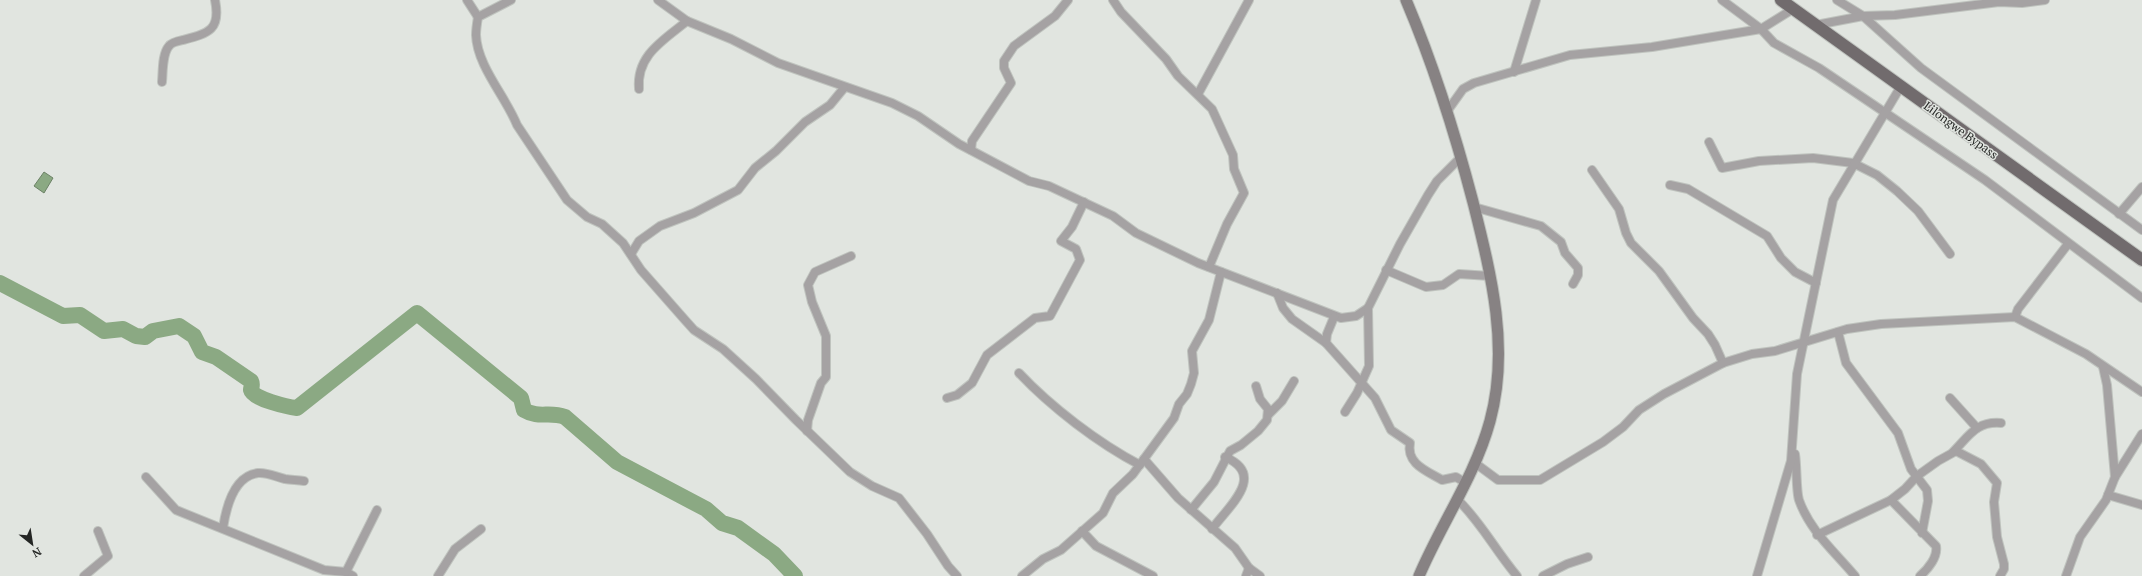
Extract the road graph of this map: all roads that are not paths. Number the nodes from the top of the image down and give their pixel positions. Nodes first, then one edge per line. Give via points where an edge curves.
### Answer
1 (214, 0) edge
2 (467, 0) edge
3 (511, 0) edge
4 (658, 0) edge
5 (1068, 0) edge
6 (1113, 0) edge
7 (1249, 0) edge
8 (1406, 0) edge
9 (1536, 0) edge
10 (1722, 0) edge
11 (1781, 0) edge
12 (1837, 0) edge
13 (2045, 0) edge
14 (1793, 9) junction
15 (478, 16) junction
16 (1863, 16) junction
17 (687, 21) junction
18 (1816, 25) junction
19 (1761, 29) junction
20 (1514, 72) junction
21 (162, 82) dead end
22 (1900, 86) junction
23 (844, 88) junction
24 (639, 89) dead end
25 (1198, 94) junction
26 (1448, 110) junction
27 (1884, 113) junction
28 (1709, 142) dead end
29 (971, 150) junction
30 (1461, 157) junction
31 (1853, 163) junction
32 (1592, 170) dead end
33 (1670, 185) dead end
34 (2142, 187) edge
35 (1084, 202) junction
36 (1474, 207) junction
37 (2119, 214) junction
38 (2142, 230) edge
39 (2068, 244) junction
40 (631, 254) junction
41 (1950, 254) dead end
42 (851, 256) dead end
43 (2142, 260) edge
44 (1209, 268) junction
45 (1386, 270) junction
46 (1221, 272) junction
47 (1490, 276) junction
48 (1816, 283) junction
49 (1573, 284) dead end
50 (1277, 294) junction
51 (2142, 298) edge
52 (1368, 308) junction
53 (1334, 317) junction
54 (2015, 317) junction
55 (1838, 332) junction
56 (1326, 343) junction
57 (1802, 344) junction
58 (1723, 363) junction
59 (2103, 367) junction
60 (1019, 373) dead end
61 (1294, 381) dead end
62 (1362, 383) junction
63 (1256, 386) dead end
64 (2142, 392) edge
65 (947, 398) dead end
66 (1950, 398) dead end
67 (1345, 412) dead end
68 (1268, 415) junction
69 (2001, 423) dead end
70 (1977, 428) junction
71 (807, 431) junction
72 (2142, 434) edge
73 (1793, 442) junction
74 (1952, 452) junction
75 (1226, 457) junction
76 (1142, 462) junction
77 (1475, 463) junction
78 (1917, 476) junction
79 (2115, 477) junction
80 (146, 478) dead end
81 (304, 481) dead end
82 (1466, 483) junction
83 (2108, 495) junction
84 (1456, 499) junction
85 (1891, 500) junction
86 (2142, 505) edge
87 (377, 510) dead end
88 (1191, 510) junction
89 (222, 528) junction
90 (481, 529) dead end
91 (1212, 529) junction
92 (98, 531) dead end
93 (1082, 532) junction
94 (1922, 533) junction
95 (1817, 535) junction
96 (1588, 557) dead end
97 (1248, 572) edge
98 (350, 574) edge
99 (84, 576) edge
100 (438, 576) edge
101 (958, 576) edge
102 (1022, 576) edge
103 (1153, 576) edge
104 (1260, 576) edge
105 (1419, 576) edge
106 (1517, 576) edge
107 (1543, 576) edge
108 (1757, 576) edge
109 (1855, 576) edge
110 (1920, 576) edge
111 (2000, 576) edge
112 (2066, 576) edge

1 - 21 street via 217,18 214,26 207,32 170,44 166,50
2 - 15 street
3 - 15 street
4 - 17 street
5 - 29 street via 1055,16 1014,46 1004,61 1004,68 1011,83 972,141
6 - 25 street via 1178,76
7 - 25 street
8 - 26 street
9 - 20 street
10 - 19 street
11 - 14 main road, Lilongwe Bypass
12 - 16 street
13 - 16 street via 1999,2 1895,15
14 - 18 main road, Lilongwe Bypass
14 - 19 street
15 - 40 street via 476,35 480,53 527,141 567,200 602,224 623,242
16 - 18 street
16 - 37 street via 1921,68
17 - 23 street via 731,39 778,63
17 - 24 street via 652,50 638,75
18 - 22 main road, Lilongwe Bypass
19 - 20 street via 1652,47 1570,55
19 - 27 street via 1774,43 1819,68
20 - 26 street via 1474,83 1463,89
22 - 27 street
22 - 43 main road, Lilongwe Bypass
23 - 29 street via 892,103 932,124
23 - 40 street via 830,105 805,122 755,168 738,190 694,213 660,226 639,241
25 - 44 street via 1216,116 1233,155 1234,169 1244,193 1227,224
26 - 30 street
27 - 31 street
27 - 39 street via 1985,180
28 - 31 street via 1722,168 1759,161 1813,158
29 - 35 street via 1029,181 1049,186
30 - 36 street
30 - 45 street via 1437,180
31 - 41 street via 1877,175 1918,211
31 - 48 street via 1833,200
32 - 58 street via 1619,209 1631,243 1659,271 1693,318 1708,334
33 - 48 street via 1688,189 1767,236 1780,258 1795,272
34 - 37 street
35 - 44 street via 1113,216 1136,233
35 - 65 street via 1072,227 1061,241 1076,249 1080,260 1050,316 1035,318 998,346 987,355 972,384
36 - 47 street
36 - 49 street via 1548,230 1561,242 1565,253 1578,268 1578,275
37 - 38 street
39 - 51 street
39 - 54 street via 2018,309
40 - 71 street via 641,270 689,325 724,349
42 - 71 street via 815,272 808,285 826,336 826,377 821,383 808,420
44 - 46 street
45 - 47 street via 1426,287 1443,285 1459,274
45 - 52 street
46 - 50 street
46 - 76 street via 1209,320 1192,351 1192,384 1179,404 1174,418
47 - 77 street via 1498,327 1500,368 1490,422
48 - 57 street
50 - 53 street
50 - 56 street via 1283,308 1292,319
52 - 53 street via 1356,316
52 - 62 street via 1370,361
53 - 56 street
54 - 55 street via 1919,321
54 - 59 street via 2086,354
55 - 57 street
55 - 78 street via 1846,363 1898,433 1907,460
56 - 62 street
57 - 58 street
57 - 73 street via 1797,374
58 - 77 street via 1639,410 1623,427 1603,442 1547,478 1532,482 1498,480
59 - 64 street
59 - 79 street via 2107,385
60 - 76 street via 1059,411 1123,456
61 - 68 street via 1282,401
62 - 67 street
62 - 82 street via 1374,398 1391,430 1410,443 1413,462 1442,480 1456,477
63 - 68 street via 1260,399 1268,409
66 - 70 street
68 - 75 street via 1263,427 1230,451
69 - 70 street via 1988,422
70 - 74 street
71 - 101 street via 850,472 872,486 899,498
72 - 79 street
73 - 95 street via 1799,498
73 - 108 street via 1790,466
74 - 78 street
74 - 111 street via 1960,451 1981,464 1997,483 1994,502 1997,537 2004,564
75 - 88 street via 1214,482
75 - 91 street via 1238,462 1244,472 1245,483
76 - 88 street
76 - 93 street via 1113,493 1103,513
77 - 82 street
78 - 85 street
78 - 94 street via 1928,494
79 - 83 street
80 - 89 street via 176,510
81 - 89 street via 264,473 247,476 241,480 224,514
82 - 84 street
83 - 86 street
83 - 112 street via 2080,537
84 - 105 street
84 - 106 street via 1474,515
85 - 94 street
85 - 95 street
87 - 98 street
88 - 91 street
89 - 98 street via 324,570
90 - 100 street via 455,549
91 - 97 street via 1235,548
92 - 99 street via 108,556
93 - 102 street via 1061,550 1043,559
93 - 103 street via 1096,546
94 - 110 street via 1933,542 1937,552 1927,570
95 - 109 street
96 - 107 street
97 - 104 street

